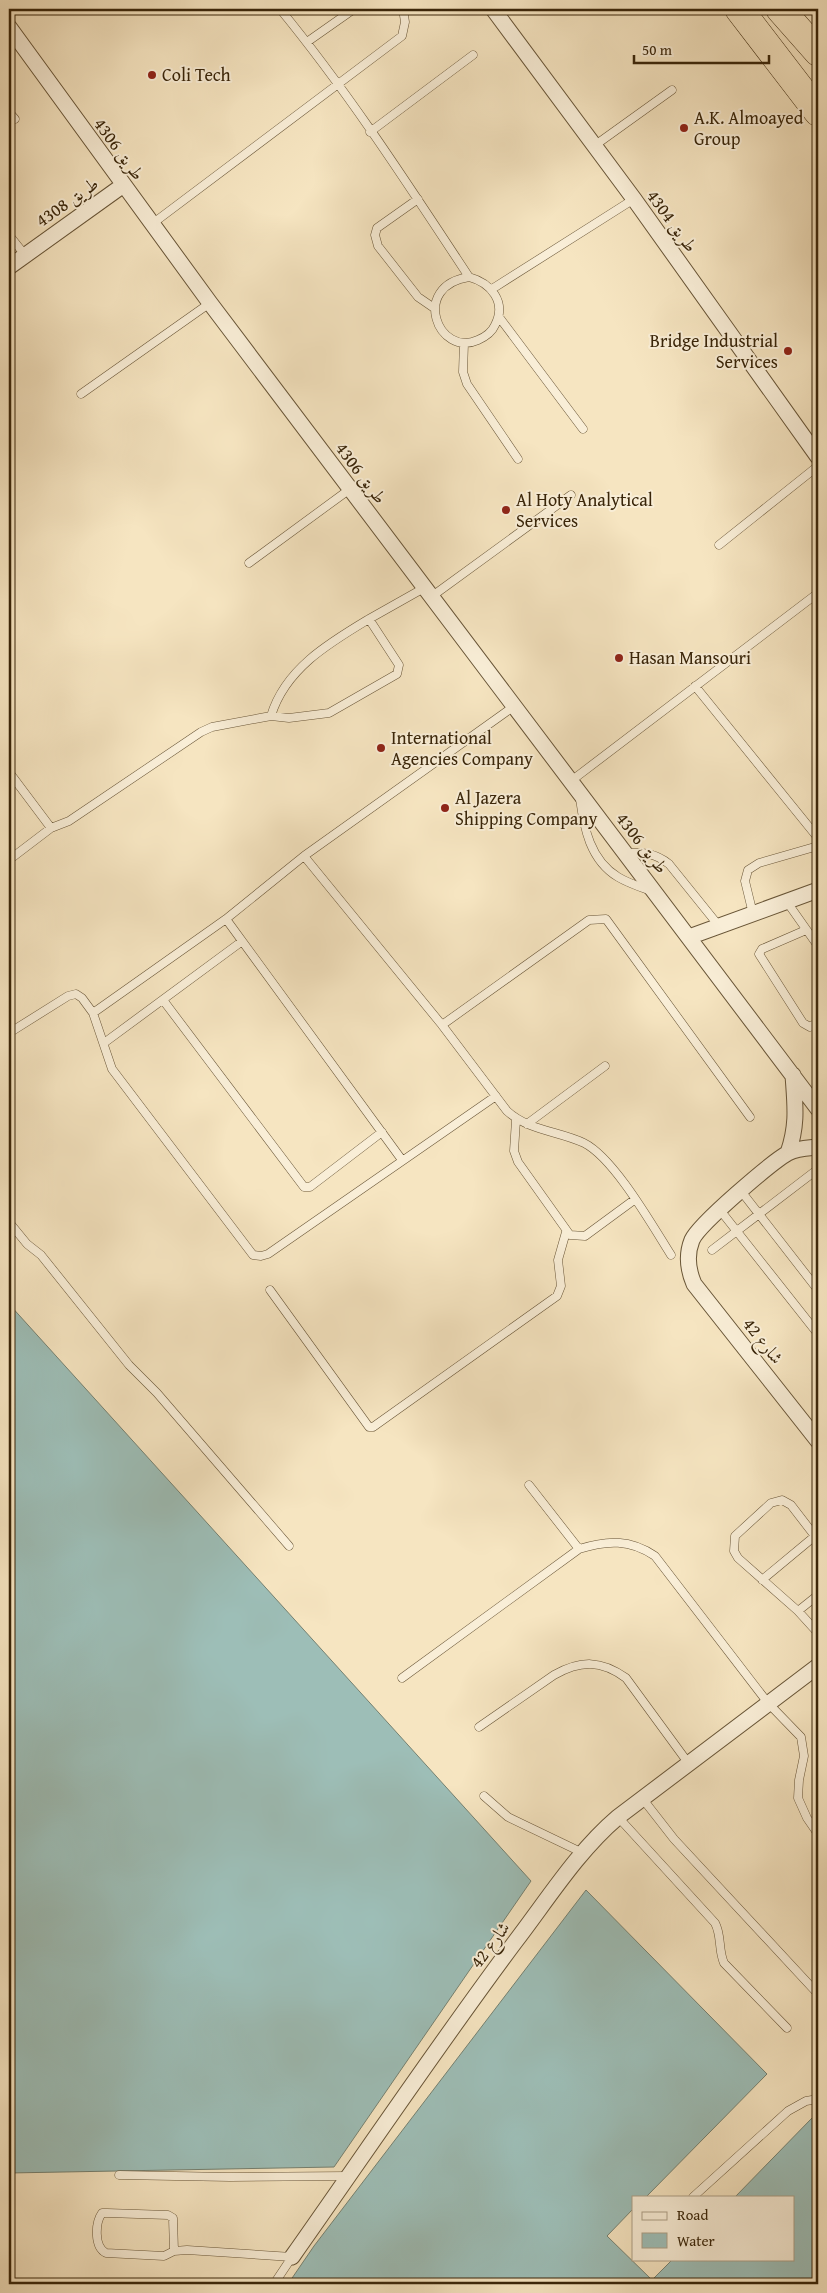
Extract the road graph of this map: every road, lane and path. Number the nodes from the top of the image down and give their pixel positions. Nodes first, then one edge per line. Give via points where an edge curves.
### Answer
1 (280, 9) edge
2 (354, 9) edge
3 (403, 9) edge
4 (493, 9) edge
5 (740, 9) edge
6 (780, 9) edge
7 (9, 27) edge
8 (307, 42) junction
9 (818, 52) edge
10 (473, 55) dead end
11 (337, 84) junction
12 (672, 90) dead end
13 (9, 112) edge
14 (818, 112) edge
15 (15, 120) dead end
16 (370, 132) junction
17 (594, 146) junction
18 (122, 186) junction
19 (634, 199) junction
20 (418, 200) junction
21 (152, 224) junction
22 (9, 235) edge
23 (25, 255) junction
24 (9, 266) edge
25 (469, 277) junction
26 (492, 289) junction
27 (210, 303) junction
28 (434, 308) junction
29 (499, 316) junction
30 (464, 343) junction
31 (81, 394) dead end
32 (583, 429) dead end
33 (818, 457) edge
34 (518, 459) dead end
35 (818, 466) edge
36 (350, 489) junction
37 (571, 495) dead end
38 (719, 545) dead end
39 (249, 563) dead end
40 (428, 592) junction
41 (818, 593) edge
42 (369, 619) junction
43 (695, 686) junction
44 (514, 707) junction
45 (271, 716) junction
46 (9, 772) edge
47 (575, 786) junction
48 (51, 828) junction
49 (818, 838) edge
50 (818, 846) edge
51 (626, 853) junction
52 (304, 856) junction
53 (9, 860) edge
54 (818, 890) edge
55 (658, 894) junction
56 (787, 902) junction
57 (753, 914) junction
58 (226, 919) junction
59 (719, 926) junction
60 (806, 930) junction
61 (689, 937) junction
62 (241, 942) junction
63 (818, 946) edge
64 (163, 1000) junction
65 (93, 1013) junction
66 (818, 1022) edge
67 (442, 1025) junction
68 (9, 1033) edge
69 (104, 1043) junction
70 (605, 1066) dead end
71 (793, 1075) junction
72 (496, 1096) junction
73 (818, 1109) edge
74 (750, 1117) dead end
75 (516, 1120) junction
76 (527, 1124) junction
77 (382, 1132) junction
78 (818, 1147) edge
79 (788, 1153) junction
80 (402, 1160) junction
81 (818, 1169) edge
82 (742, 1191) junction
83 (634, 1200) junction
84 (720, 1210) junction
85 (760, 1214) junction
86 (9, 1222) edge
87 (737, 1230) junction
88 (566, 1232) junction
89 (712, 1250) dead end
90 (671, 1255) dead end
91 (270, 1290) dead end
92 (818, 1290) edge
93 (818, 1334) edge
94 (818, 1441) edge
95 (529, 1485) dead end
96 (817, 1538) edge
97 (289, 1546) dead end
98 (579, 1549) junction
99 (762, 1580) junction
100 (818, 1595) edge
101 (798, 1611) junction
102 (818, 1633) edge
103 (818, 1666) edge
104 (402, 1678) dead end
105 (768, 1703) junction
106 (479, 1728) dead end
107 (689, 1764) junction
108 (484, 1796) dead end
109 (642, 1798) junction
110 (618, 1817) junction
111 (818, 1834) edge
112 (583, 1853) junction
113 (818, 1994) edge
114 (787, 2028) dead end
115 (818, 2099) edge
116 (119, 2175) dead end
117 (349, 2176) junction
118 (694, 2196) edge
119 (174, 2251) junction
120 (292, 2257) junction
121 (274, 2284) edge

1 - 8 lane
2 - 8 lane
3 - 11 lane via 402,36
4 - 17 street, طريق 4304
5 - 14 highway
6 - 9 highway
7 - 18 street, طريق 4306
8 - 11 lane
10 - 16 lane
11 - 16 lane
11 - 21 lane
12 - 17 lane
13 - 15 lane
16 - 20 lane
17 - 19 street, طريق 4304
18 - 21 street, طريق 4306
18 - 23 street, طريق 4308
19 - 26 lane
19 - 33 street, طريق 4304
20 - 25 lane
20 - 28 lane via 377,228 375,235 378,246 418,297
21 - 27 street, طريق 4306
22 - 23 lane
23 - 24 street, طريق 4308
25 - 26 lane via 482,280
25 - 28 lane via 445,285 437,295
26 - 29 lane via 499,302
27 - 31 lane
27 - 36 street, طريق 4306
28 - 30 lane via 442,331
29 - 30 lane via 495,328 487,336 476,342
29 - 32 lane
30 - 34 lane via 463,372 467,384
35 - 38 lane
36 - 39 lane
36 - 40 street, طريق 4306
37 - 40 lane
40 - 42 lane
40 - 44 street, طريق 4306
41 - 43 lane
42 - 45 lane via 334,640 291,677 282,688
42 - 45 lane via 399,665 397,674 329,713 289,718
43 - 47 lane
43 - 49 lane
44 - 47 street, طريق 4306
44 - 52 lane
45 - 48 lane via 201,732 70,821
46 - 48 lane
47 - 51 street, طريق 4306
47 - 55 lane via 585,831 602,863 618,877
48 - 53 lane
50 - 57 lane via 759,863 748,870 745,881
51 - 55 street, طريق 4306
51 - 59 lane via 651,853 661,857
52 - 58 lane
52 - 67 lane
54 - 56 street
55 - 61 street, طريق 4306
56 - 57 street
56 - 60 lane
57 - 59 street
58 - 62 lane
58 - 65 lane
59 - 61 street
60 - 63 lane
60 - 66 lane via 762,949 759,954 803,1023 810,1027
61 - 71 street, طريق 4306
62 - 64 lane
62 - 77 lane
64 - 69 lane
64 - 77 lane via 304,1187 310,1187
65 - 68 lane via 76,994
65 - 69 lane
67 - 72 lane
67 - 74 lane via 589,920 606,918
69 - 80 lane via 112,1069 253,1255 268,1254
70 - 76 lane
71 - 73 street, طريق 4306
71 - 79 street via 795,1133
72 - 75 lane
72 - 80 lane
75 - 76 lane
75 - 88 lane via 514,1151 518,1162
76 - 83 lane via 584,1143 600,1154
77 - 80 lane
78 - 79 street
79 - 82 street
81 - 85 lane
82 - 84 street
82 - 85 lane
83 - 88 lane via 585,1236 575,1237
83 - 90 lane
84 - 87 lane
84 - 94 street, شارع 42 via 698,1231 691,1243 688,1259 694,1284
85 - 87 lane
85 - 92 lane
86 - 97 lane via 40,1255 129,1365
87 - 89 lane
87 - 93 lane
88 - 91 lane via 558,1260 561,1281 557,1296 373,1427
95 - 98 lane
96 - 99 lane
96 - 99 lane via 791,1505 782,1500 771,1503 735,1536 733,1544 738,1558
98 - 104 lane
98 - 105 lane via 613,1541 644,1548 655,1556
99 - 101 lane
100 - 101 lane
101 - 102 lane
103 - 105 street, شارع 42
105 - 107 street, شارع 42
105 - 111 lane via 786,1719 804,1743 798,1798
106 - 107 lane via 566,1668 596,1664 612,1668 626,1678
107 - 109 street, شارع 42
108 - 112 lane via 508,1817
109 - 110 street, شارع 42
109 - 113 lane via 674,1839
110 - 112 street, شارع 42
110 - 114 lane via 716,1923 724,1963
112 - 117 street, شارع 42 via 492,1973
115 - 118 lane via 806,2101 788,2111
116 - 117 lane via 230,2178
117 - 120 street, شارع 42
119 - 119 lane via 175,2225 168,2215 107,2212 99,2218 97,2245 106,2253 164,2256
119 - 120 lane
120 - 121 lane

